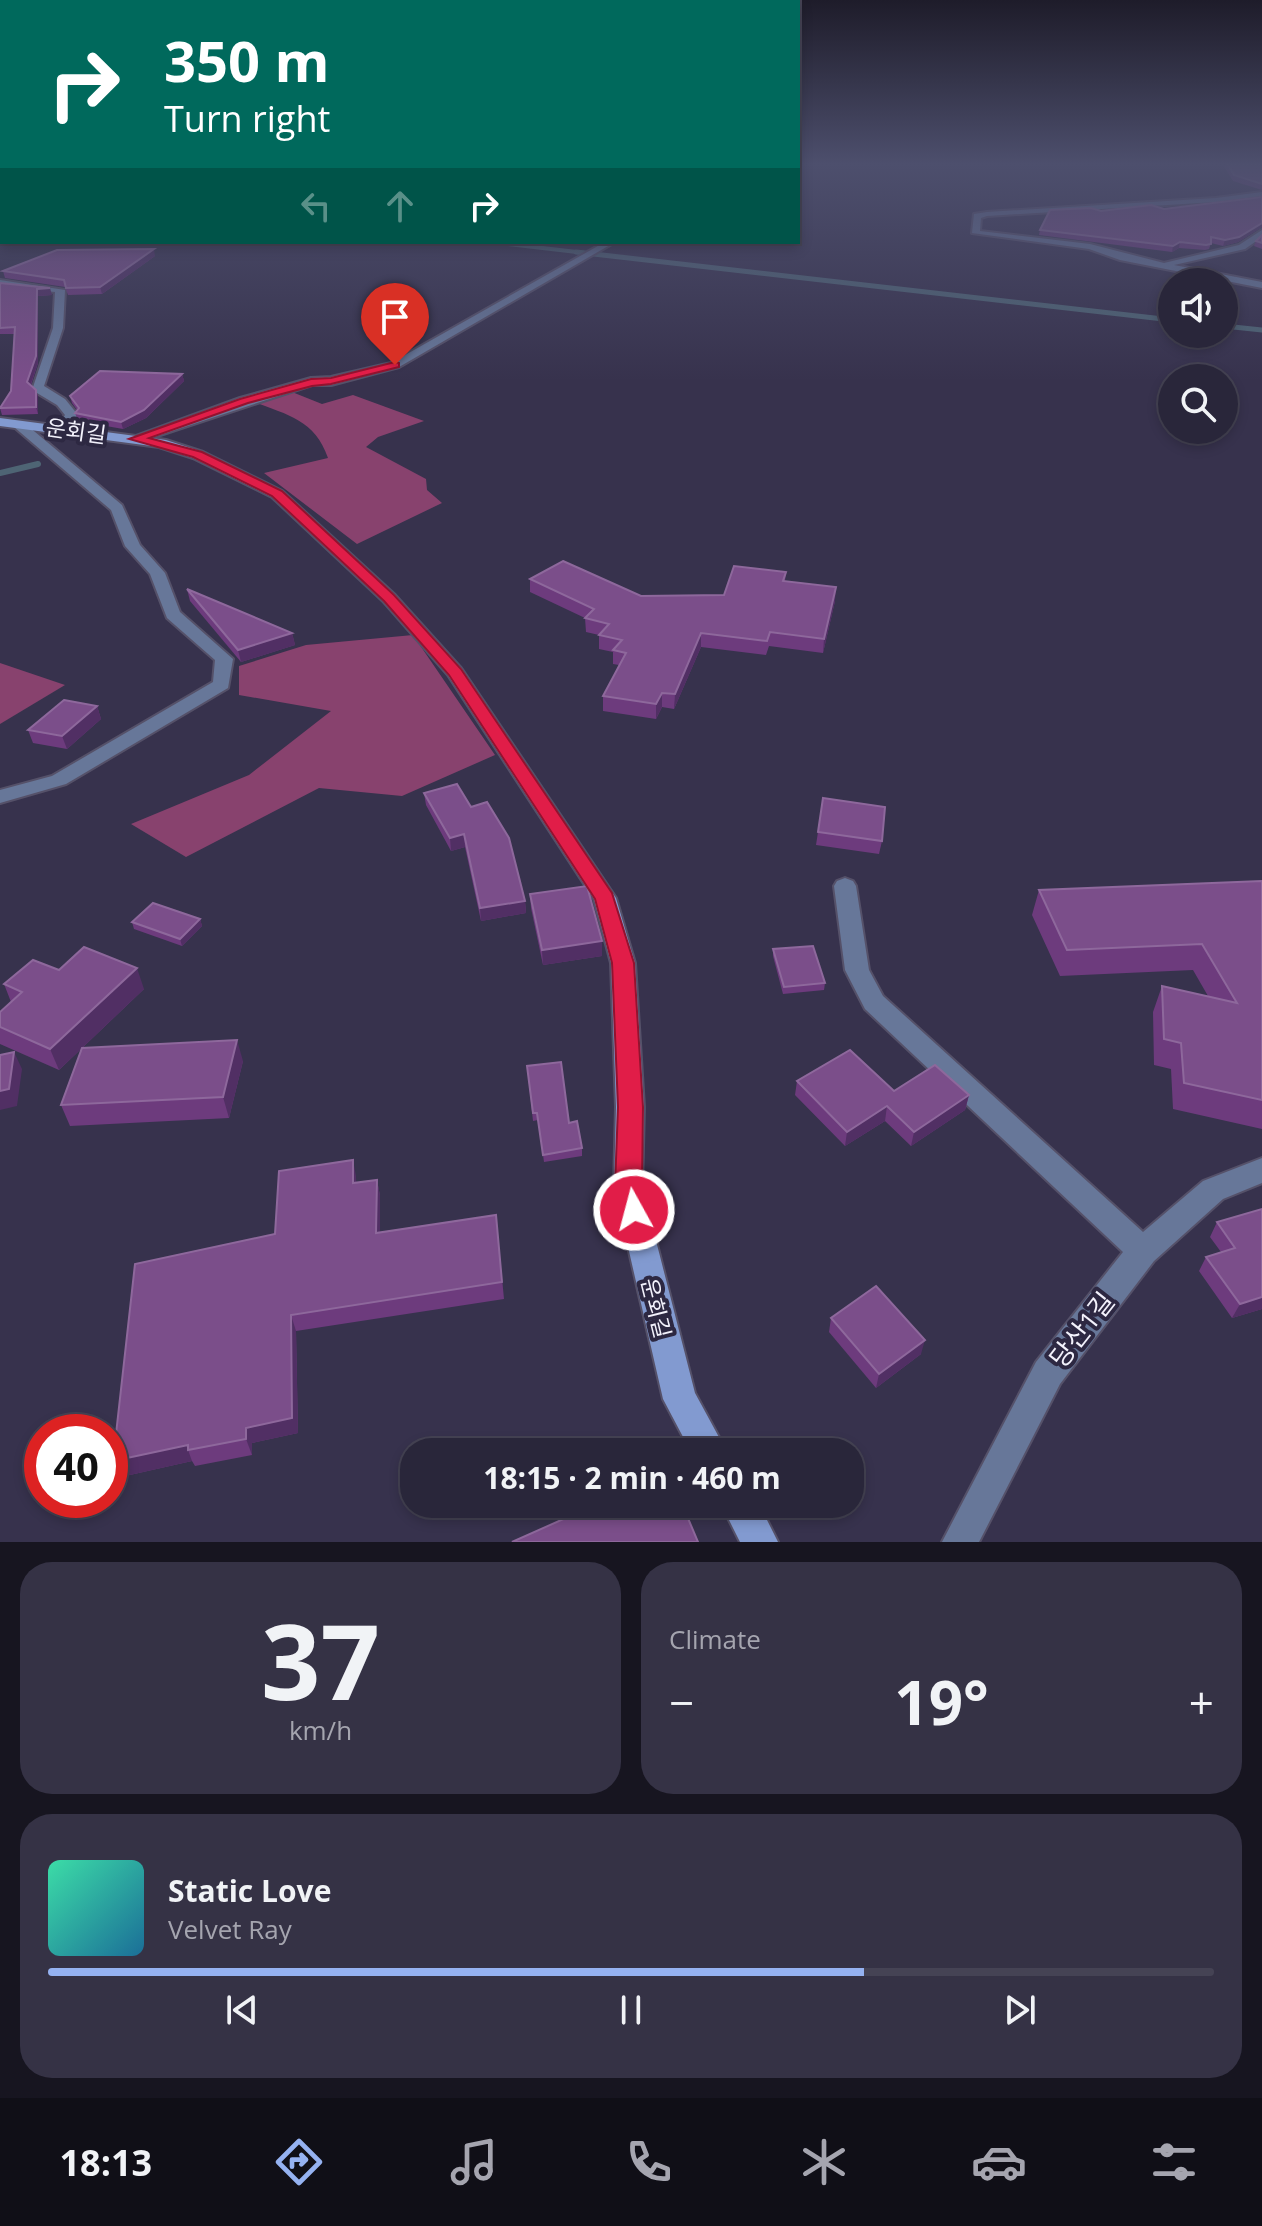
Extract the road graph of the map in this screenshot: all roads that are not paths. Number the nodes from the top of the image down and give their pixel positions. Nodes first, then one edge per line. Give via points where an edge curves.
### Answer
1 (999, 237) edge
2 (1256, 237) edge
3 (608, 244) edge
4 (1161, 265) junction
5 (0, 283) edge
6 (1262, 285) edge
7 (9, 423) edge
8 (62, 428) junction
9 (134, 439) junction
10 (0, 797) edge
11 (845, 886) dead end
12 (1262, 1170) edge
13 (1143, 1251) junction
14 (702, 1438) edge
15 (747, 1518) edge
16 (760, 1542) edge
17 (960, 1542) edge

1 - 4 street via 1090,247
2 - 4 street via 1242,247
3 - 9 street via 395,365 311,382
4 - 6 street
5 - 8 street via 60,290 64,301 47,365 37,380 38,390 72,415
7 - 8 street, 운회길
7 - 10 street, 운회길 via 117,508 133,546 157,573 173,614 224,659 225,669 222,684 160,723 59,780
8 - 9 street, 운회길
9 - 14 street, 운회길 via 198,455 277,494 389,598 455,672 605,898 623,963 628,1186 680,1399
11 - 13 street via 857,970 874,1002
12 - 13 street, 당산1길 via 1213,1190
13 - 17 street, 당산1길 via 1048,1373
15 - 16 street

